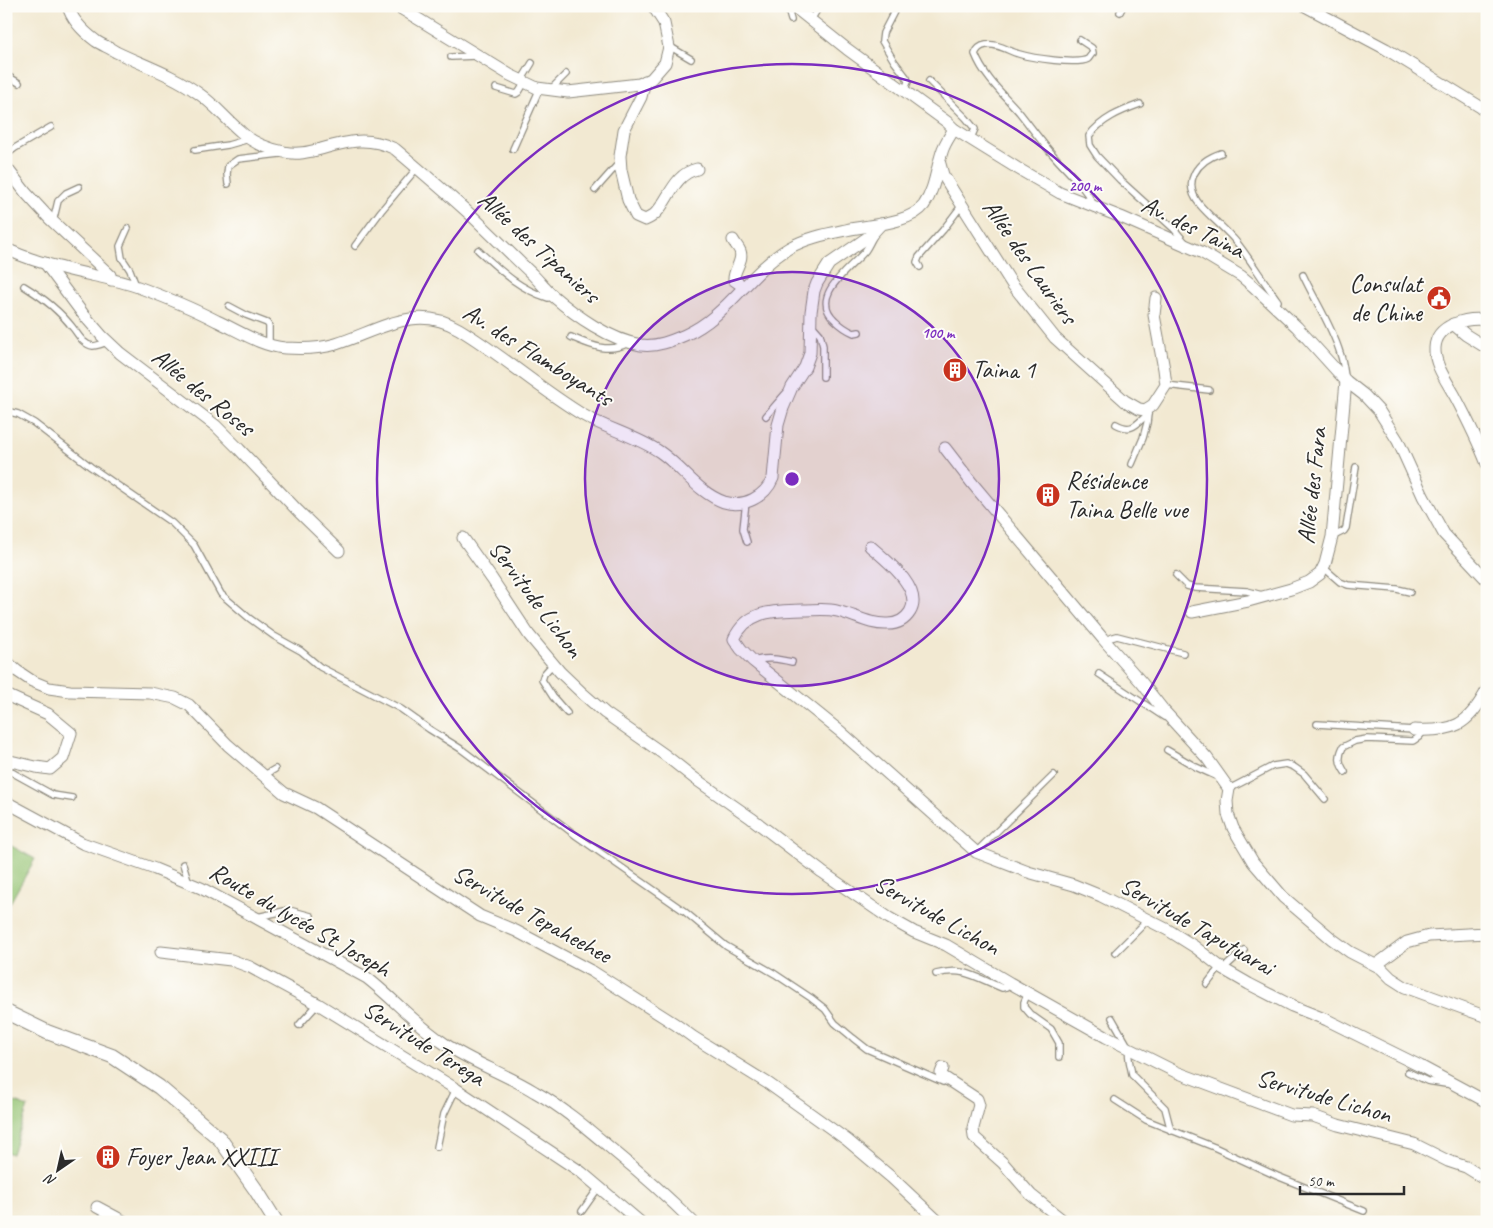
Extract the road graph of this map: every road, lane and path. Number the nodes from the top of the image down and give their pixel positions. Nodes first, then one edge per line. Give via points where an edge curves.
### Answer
1 (68, 6) edge
2 (398, 6) edge
3 (421, 6) edge
4 (653, 6) edge
5 (787, 6) edge
6 (793, 6) edge
7 (816, 6) edge
8 (897, 6) edge
9 (1305, 6) edge
10 (411, 14) junction
11 (791, 20) dead end
12 (811, 20) junction
13 (1080, 40) dead end
14 (669, 46) junction
15 (478, 56) junction
16 (451, 57) dead end
17 (691, 59) dead end
18 (532, 64) dead end
19 (566, 74) dead end
20 (6, 75) edge
21 (930, 81) dead end
22 (523, 82) junction
23 (645, 82) junction
24 (19, 83) dead end
25 (496, 88) dead end
26 (545, 89) junction
27 (904, 91) junction
28 (1140, 104) dead end
29 (1487, 111) edge
30 (51, 127) dead end
31 (954, 129) junction
32 (971, 138) junction
33 (249, 139) junction
34 (513, 149) dead end
35 (194, 150) dead end
36 (287, 153) junction
37 (1221, 153) dead end
38 (6, 155) edge
39 (621, 162) junction
40 (940, 162) junction
41 (6, 167) edge
42 (417, 168) junction
43 (698, 169) dead end
44 (228, 184) dead end
45 (79, 187) dead end
46 (595, 190) dead end
47 (962, 205) junction
48 (1095, 207) junction
49 (53, 222) junction
50 (881, 224) junction
51 (128, 228) dead end
52 (733, 240) dead end
53 (1188, 245) junction
54 (355, 246) dead end
55 (6, 249) edge
56 (478, 250) dead end
57 (45, 263) junction
58 (920, 267) dead end
59 (1303, 275) dead end
60 (111, 280) junction
61 (24, 286) dead end
62 (136, 286) junction
63 (744, 288) junction
64 (552, 295) junction
65 (1156, 298) dead end
66 (229, 306) dead end
67 (1276, 306) junction
68 (1487, 320) edge
69 (811, 324) junction
70 (1453, 324) junction
71 (859, 332) dead end
72 (571, 337) dead end
73 (108, 342) junction
74 (629, 342) junction
75 (269, 344) junction
76 (1487, 348) edge
77 (823, 377) dead end
78 (1346, 381) junction
79 (1166, 385) junction
80 (792, 387) junction
81 (1209, 390) dead end
82 (6, 411) edge
83 (1147, 412) junction
84 (766, 416) dead end
85 (1116, 424) dead end
86 (945, 448) dead end
87 (1132, 464) dead end
88 (1487, 464) edge
89 (1356, 466) dead end
90 (746, 502) junction
91 (1332, 537) junction
92 (463, 538) dead end
93 (747, 542) dead end
94 (870, 546) dead end
95 (339, 551) dead end
96 (1323, 567) junction
97 (1176, 575) dead end
98 (1487, 580) edge
99 (1410, 592) dead end
100 (1264, 596) junction
101 (1192, 612) dead end
102 (1104, 640) junction
103 (1183, 653) dead end
104 (6, 661) edge
105 (753, 662) junction
106 (792, 662) dead end
107 (553, 664) junction
108 (1099, 674) dead end
109 (1487, 690) edge
110 (6, 695) edge
111 (567, 713) dead end
112 (1317, 724) dead end
113 (1180, 728) junction
114 (1420, 730) junction
115 (1167, 750) dead end
116 (6, 760) edge
117 (275, 768) dead end
118 (6, 769) edge
119 (1345, 772) dead end
120 (1054, 775) dead end
121 (263, 776) junction
122 (1222, 779) junction
123 (1229, 789) junction
124 (72, 798) dead end
125 (1325, 800) dead end
126 (6, 802) edge
127 (976, 852) junction
128 (183, 864) dead end
129 (189, 883) junction
130 (311, 916) dead end
131 (255, 918) junction
132 (1146, 918) junction
133 (1487, 933) edge
134 (1244, 950) dead end
135 (161, 952) dead end
136 (1114, 953) dead end
137 (1376, 965) junction
138 (1222, 968) junction
139 (936, 974) dead end
140 (1010, 983) junction
141 (1207, 984) dead end
142 (1028, 993) junction
143 (1054, 998) dead end
144 (318, 1004) junction
145 (6, 1012) edge
146 (1062, 1012) junction
147 (1487, 1017) edge
148 (1112, 1018) dead end
149 (299, 1025) dead end
150 (1130, 1049) junction
151 (1060, 1057) dead end
152 (942, 1068) dead end
153 (1408, 1072) dead end
154 (1454, 1084) junction
155 (456, 1089) junction
156 (1115, 1100) dead end
157 (978, 1101) junction
158 (1487, 1102) edge
159 (1171, 1130) junction
160 (437, 1148) dead end
161 (1487, 1180) edge
162 (599, 1187) junction
163 (97, 1206) dead end
164 (1364, 1210) dead end
165 (582, 1211) dead end
166 (125, 1222) edge
167 (276, 1222) edge
168 (640, 1222) edge
169 (693, 1222) edge
170 (939, 1222) edge
171 (1065, 1222) edge

1 - 33 street, Allée des Tipaniers via 75,21 98,42 191,88 213,104
2 - 10 street
3 - 10 lane
4 - 14 street via 664,23
5 - 11 lane
6 - 12 street, Av. des Taina
7 - 12 lane
8 - 27 lane via 882,41 907,78
9 - 29 street via 1386,49
10 - 15 street
12 - 27 street, Av. des Taina
13 - 48 lane via 1092,48 1093,53 1088,59 1078,62 1041,59 995,45 984,45 975,54 987,76 1088,193
14 - 17 lane
14 - 23 street via 664,63
15 - 16 lane
15 - 22 street
18 - 22 lane
19 - 26 lane
20 - 24 lane
21 - 32 lane via 974,129
22 - 25 lane via 516,94
22 - 26 street
23 - 26 street via 568,92
23 - 39 street via 624,130
26 - 34 lane
27 - 31 street, Av. des Taina
28 - 53 lane via 1118,113 1094,129 1089,136 1090,145 1120,180
30 - 38 lane
31 - 32 street, Av. des Taina
31 - 40 street, Allée des Tipaniers
32 - 48 street, Av. des Taina via 1060,193
33 - 35 lane
33 - 36 street, Allée des Tipaniers
36 - 42 street, Allée des Tipaniers via 304,153 350,142 382,142
36 - 44 lane via 238,159 228,166
37 - 67 lane via 1210,157 1196,171 1192,182 1194,193 1199,204 1242,250 1278,301
39 - 43 street via 630,205 636,216 645,220 659,209 681,178
39 - 46 lane
40 - 47 street, Allée des Lauriers via 943,175
40 - 50 street, Allée des Tipaniers via 933,188 919,211
41 - 49 street
42 - 54 lane
42 - 64 street, Allée des Tipaniers
45 - 49 lane via 58,201
47 - 58 lane via 919,257
47 - 83 street, Allée des Lauriers via 1012,284 1075,362 1125,401
48 - 53 street, Av. des Taina
49 - 60 street via 110,275
50 - 63 street, Allée des Tipaniers via 803,241 767,264
50 - 69 street via 865,240 829,264 814,291
50 - 71 lane via 865,250 836,280 827,298 826,308 830,316 848,331
51 - 62 lane via 120,246 122,258
52 - 63 street via 741,256 733,274 734,280
53 - 67 street, Av. des Taina via 1241,276
55 - 57 street, Av. des Flamboyants
56 - 64 lane via 521,287 548,298
57 - 60 street, Av. des Flamboyants
57 - 73 street, Allée des Roses
59 - 78 lane, Allée des Fara via 1331,329
60 - 62 street, Av. des Flamboyants
61 - 73 lane via 55,309 82,341 92,346
62 - 75 street, Av. des Flamboyants
63 - 74 street, Allée des Tipaniers via 706,324 686,334 652,346
64 - 74 street, Allée des Tipaniers via 587,321
65 - 79 street via 1154,315
66 - 75 lane via 268,323
67 - 78 street, Av. des Taina
68 - 70 street via 1467,319
69 - 77 lane via 820,334 823,346
69 - 80 street via 810,353
70 - 76 street
70 - 88 street via 1437,340 1436,358
72 - 74 lane via 596,347 620,347
73 - 95 street, Allée des Roses via 216,426
75 - 90 street, Av. des Flamboyants via 282,348 310,348 334,345 401,320 429,319 446,323 584,416 644,442 663,454 716,498 737,504
78 - 91 street, Allée des Fara
78 - 98 street, Av. des Taina via 1379,410 1444,534
79 - 81 lane
79 - 83 street
80 - 84 lane
80 - 90 street via 782,408 770,484 758,497
82 - 157 lane via 34,423 172,523 194,545 221,594 274,636 301,651 320,667 395,706 461,749 684,911 726,946 811,998 867,1049 948,1084
83 - 85 lane via 1130,429
83 - 87 lane via 1145,430
86 - 102 street
89 - 91 lane via 1346,528
90 - 93 lane via 743,529
91 - 96 street, Allée des Fara
92 - 107 street, Servitude Lichon via 529,635
94 - 105 street via 911,588 913,607 907,617 888,624 836,610 774,610 760,614 738,630 734,639
96 - 99 lane via 1348,585
96 - 100 street, Allée des Fara via 1320,574 1309,582
97 - 100 lane via 1187,586 1195,588 1247,591
100 - 101 street, Allée des Fara
102 - 103 lane via 1117,636
102 - 113 street
104 - 121 street, Servitude Tepaheehee via 32,681 49,688 70,692 150,693 175,698 189,705
105 - 106 lane via 761,659
105 - 127 street via 842,732
107 - 111 lane via 542,680
107 - 140 street, Servitude Lichon via 605,713 851,892 889,918 946,945
108 - 113 lane
109 - 114 street via 1472,714 1457,724 1448,729
110 - 116 street via 48,714 71,733 63,758 50,769
112 - 114 lane
113 - 122 street via 1208,758
114 - 119 lane via 1420,737 1413,741 1367,739 1342,747 1339,756
115 - 122 lane
117 - 121 lane
118 - 124 lane via 53,795
120 - 127 lane
121 - 170 street, Servitude Tepaheehee via 284,793 316,808 480,916 516,931 593,972 769,1084 847,1140
122 - 123 street
123 - 125 lane via 1273,766 1286,764 1304,774
123 - 137 street via 1228,814 1233,828 1265,878 1282,897 1332,939
126 - 129 street, Route du lycée St Joseph via 82,844
127 - 132 street, Servitude Taputuarai via 1074,885
128 - 129 lane
129 - 131 street, Route du lycée St Joseph
130 - 131 lane via 290,910
131 - 169 street, Route du lycée St Joseph via 367,978 447,1046 556,1105 640,1172
132 - 136 lane
132 - 138 street, Servitude Taputuarai
133 - 137 street via 1429,936 1406,942
134 - 138 lane
135 - 144 street, Servitude Terega via 232,960 250,966
137 - 147 street via 1405,987
138 - 141 lane
138 - 154 street, Servitude Taputuarai via 1292,1006 1328,1020
139 - 140 lane via 945,971 970,973 1002,988
140 - 142 street, Servitude Lichon
142 - 146 street, Servitude Lichon
142 - 151 lane via 1024,1007 1050,1029 1059,1043
143 - 146 street
144 - 149 lane
144 - 155 street, Servitude Terega
145 - 167 street via 47,1032 112,1056 159,1087 220,1139
146 - 150 street, Servitude Lichon
148 - 150 lane
150 - 159 lane via 1132,1075 1165,1108
150 - 161 street, Servitude Lichon via 1176,1072 1291,1115 1313,1116 1414,1144
152 - 157 street via 942,1076
153 - 154 lane via 1427,1081
154 - 158 street, Servitude Taputuarai
155 - 160 lane via 444,1114
155 - 162 street, Servitude Terega
156 - 159 lane via 1146,1120
157 - 171 street via 972,1128 974,1136 1031,1195
159 - 164 lane
162 - 165 lane
162 - 168 street, Servitude Terega
163 - 166 street

